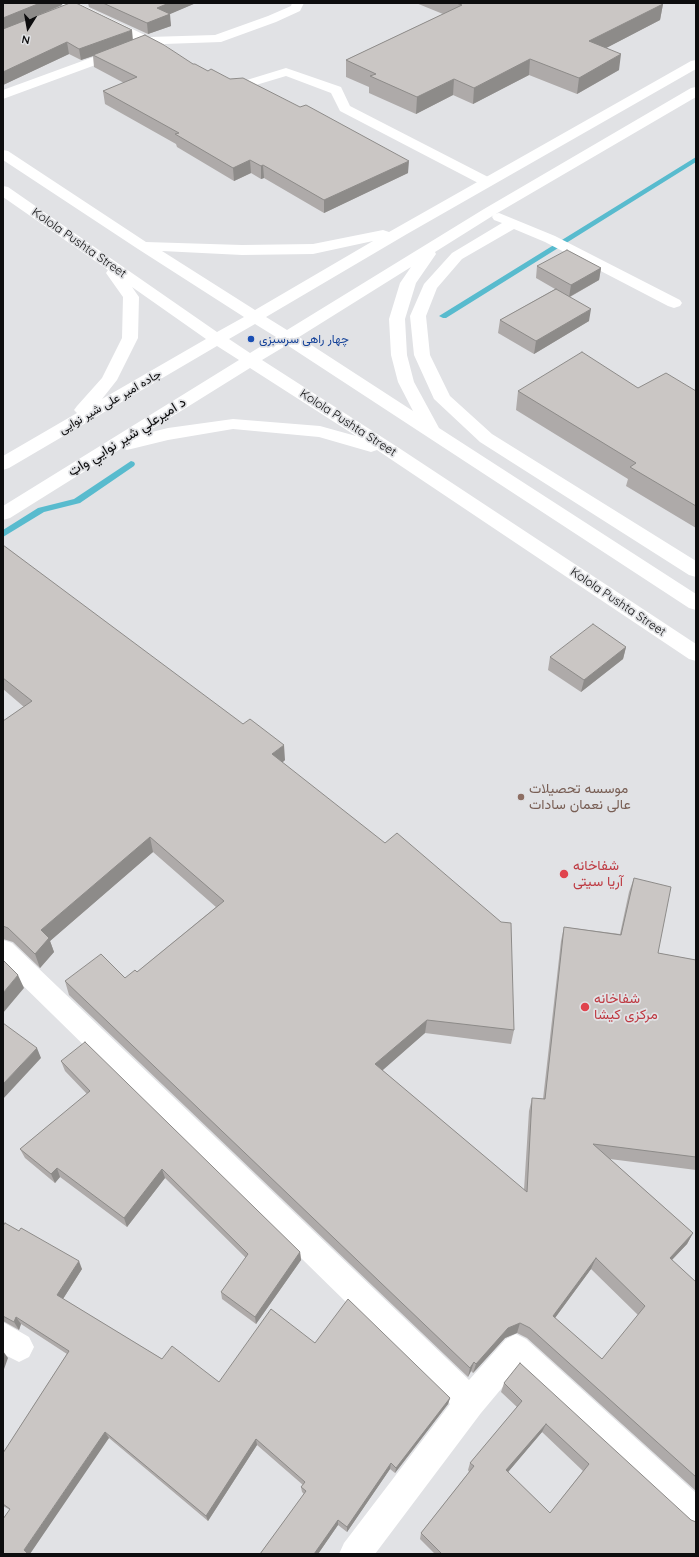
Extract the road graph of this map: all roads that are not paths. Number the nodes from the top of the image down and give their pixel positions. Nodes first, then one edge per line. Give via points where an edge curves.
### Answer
1 (298, 3) edge
2 (72, 6) edge
3 (148, 41) junction
4 (175, 55) edge
5 (696, 64) edge
6 (215, 76) edge
7 (696, 91) edge
8 (3, 95) edge
9 (3, 154) edge
10 (487, 182) junction
11 (3, 190) edge
12 (489, 212) junction
13 (512, 223) junction
14 (402, 231) junction
15 (143, 246) junction
16 (434, 246) junction
17 (108, 264) junction
18 (674, 303) dead end
19 (255, 316) junction
20 (287, 337) junction
21 (217, 339) junction
22 (250, 360) junction
23 (69, 426) junction
24 (433, 432) junction
25 (107, 449) junction
26 (393, 452) junction
27 (3, 464) edge
28 (3, 514) edge
29 (696, 570) edge
30 (696, 603) edge
31 (696, 654) edge
32 (3, 950) edge
33 (470, 1402) junction
34 (696, 1514) edge
35 (355, 1554) edge

1 - 3 main road via 296,8 272,19 217,39
2 - 3 main road
3 - 4 main road
3 - 8 main road
5 - 10 main road, جاده امیر علی شیر نوایی
6 - 10 main road via 236,87 286,72 336,90 345,108
7 - 12 main road, د امیرعلي شیر نوايي واټ
9 - 15 main road
10 - 14 main road, جاده امیر علی شیر نوایی
11 - 17 main road, Kolola Pushta Street
12 - 13 main road
12 - 16 main road, د امیرعلي شیر نوايي واټ
13 - 18 main road via 550,239
13 - 29 main road via 457,256 430,287 418,316 422,355 443,399 486,438
14 - 15 main road via 313,250
14 - 19 main road, جاده امیر علی شیر نوایی
15 - 19 main road
16 - 20 main road, د امیرعلي شیر نوايي واټ
16 - 24 main road via 408,284 397,320 399,355 406,382
17 - 21 main road, Kolola Pushta Street
17 - 23 main road via 131,297 130,338 109,380
19 - 20 main road
19 - 21 main road, جاده امیر علی شیر نوایی
20 - 22 main road, د امیرعلي شیر نوايي واټ
20 - 24 main road
21 - 22 main road, Kolola Pushta Street
21 - 23 main road, جاده امیر علی شیر نوایی
22 - 25 main road, د امیرعلي شیر نوايي واټ
22 - 26 main road, Kolola Pushta Street
23 - 27 main road, جاده امیر علی شیر نوایی
24 - 30 main road
25 - 26 main road via 168,434 233,424 320,432
25 - 28 main road, د امیرعلي شیر نوايي واټ
26 - 31 main road, Kolola Pushta Street
32 - 33 main road
33 - 34 main road via 516,1349
33 - 35 main road

